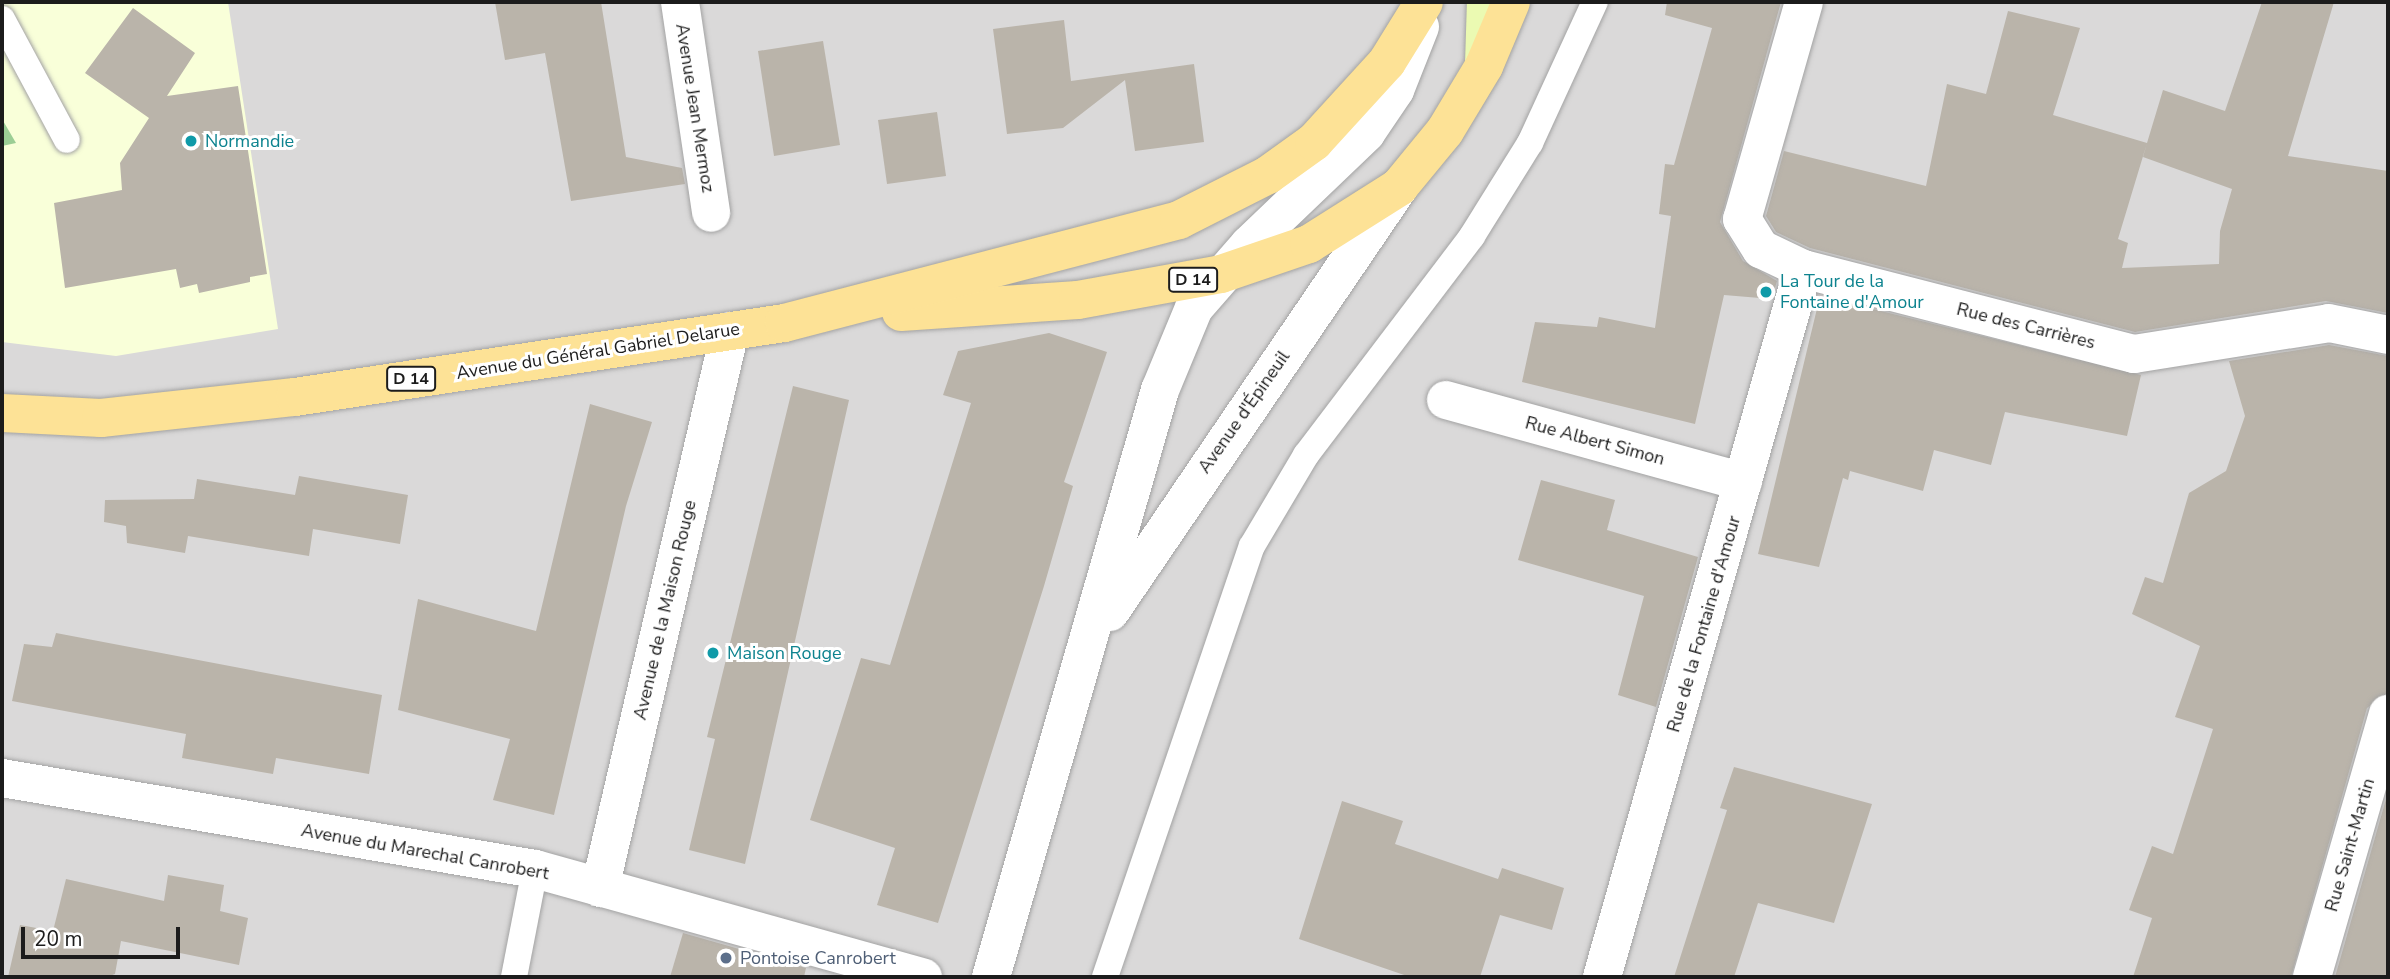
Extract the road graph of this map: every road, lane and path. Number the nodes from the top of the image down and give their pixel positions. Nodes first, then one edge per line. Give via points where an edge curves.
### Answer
1 (680, 2) edge
2 (1427, 2) edge
3 (1486, 2) edge
4 (1511, 2) edge
5 (1595, 2) edge
6 (1804, 2) edge
7 (2, 19) edge
8 (1484, 66) junction
9 (67, 139) dead end
10 (1399, 187) junction
11 (711, 213) dead end
12 (1803, 269) junction
13 (1221, 274) junction
14 (818, 317) junction
15 (730, 331) junction
16 (2388, 335) edge
17 (1446, 400) dead end
18 (2, 413) edge
19 (1743, 482) junction
20 (1091, 640) junction
21 (2388, 714) edge
22 (2, 778) edge
23 (535, 869) junction
24 (600, 888) junction
25 (514, 977) edge
26 (923, 977) edge
27 (991, 977) edge
28 (1105, 977) edge
29 (1602, 977) edge
30 (2312, 977) edge

1 - 11 street, Avenue Jean Mermoz
2 - 13 street, Avenue d'Épineuil via 1395,90 1366,133
2 - 14 main road, D 14 via 1349,108 1268,175 1179,220
3 - 8 main road
4 - 8 main road, D 14
5 - 28 lane via 1536,131 1480,224 1306,455 1252,545
6 - 12 street, Rue des Carrières via 1742,219 1761,248
7 - 9 lane
8 - 10 main road, D 14 via 1445,131
10 - 13 main road, D 14 via 1309,244
10 - 20 street, Avenue d'Épineuil
12 - 16 street, Rue des Carrières via 2134,354 2329,323
12 - 19 street, Rue de la Fontaine d'Amour
13 - 14 main road, D 14 via 1077,300
13 - 20 street, Avenue d'Épineuil via 1194,308 1160,390
14 - 15 main road, Avenue du Général Gabriel Delarue / D 14
15 - 18 main road, Avenue du Général Gabriel Delarue / D 14 via 281,398 101,418
15 - 24 street, Avenue de la Maison Rouge
17 - 19 street, Rue Albert Simon
19 - 29 street, Rue de la Fontaine d'Amour
20 - 27 street, Avenue d'Épineuil
21 - 30 street, Rue Saint-Martin
22 - 23 street, Avenue du Marechal Canrobert
23 - 24 street, Avenue du Marechal Canrobert
23 - 25 lane
24 - 26 street, Avenue du Marechal Canrobert

